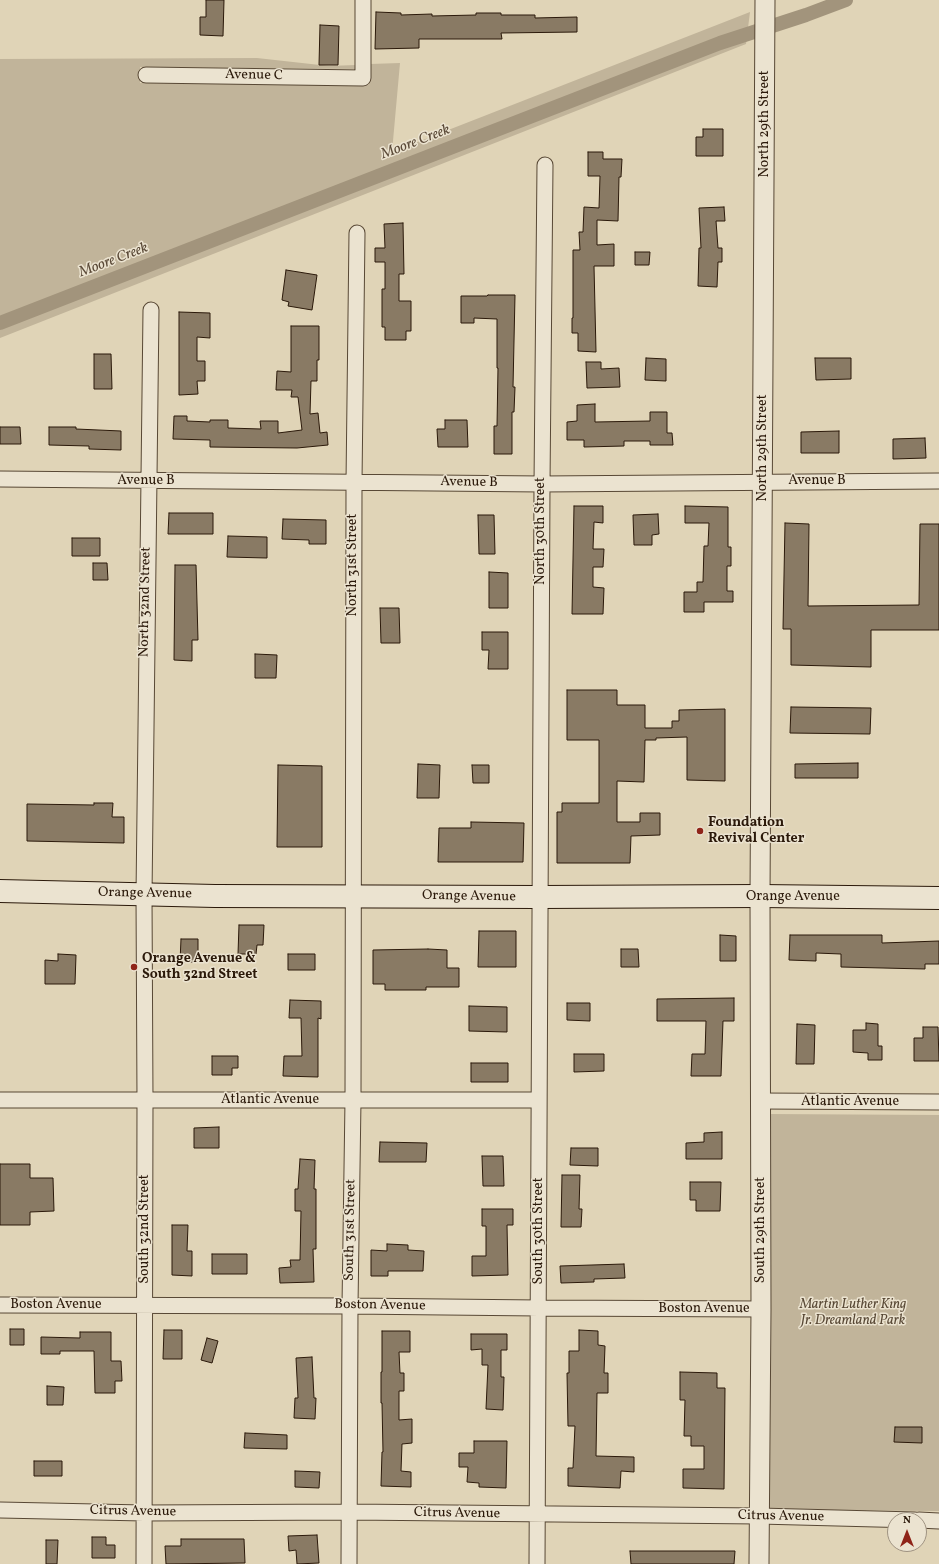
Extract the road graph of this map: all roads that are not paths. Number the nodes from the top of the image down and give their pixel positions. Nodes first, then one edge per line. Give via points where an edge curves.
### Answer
1 (363, 0) edge
2 (765, 0) edge
3 (146, 75) dead end
4 (545, 164) dead end
5 (357, 233) dead end
6 (151, 310) dead end
7 (0, 479) edge
8 (148, 481) junction
9 (939, 481) edge
10 (354, 482) junction
11 (763, 482) junction
12 (542, 484) junction
13 (0, 891) edge
14 (144, 895) junction
15 (352, 896) junction
16 (760, 896) junction
17 (540, 897) junction
18 (939, 898) edge
19 (0, 1100) edge
20 (353, 1100) junction
21 (539, 1100) junction
22 (145, 1101) junction
23 (760, 1101) junction
24 (939, 1102) edge
25 (0, 1305) edge
26 (145, 1305) junction
27 (350, 1306) junction
28 (539, 1308) junction
29 (761, 1309) junction
30 (0, 1510) edge
31 (350, 1512) junction
32 (144, 1513) junction
33 (538, 1515) junction
34 (759, 1516) junction
35 (887, 1519) edge
36 (927, 1520) edge
37 (939, 1520) edge
38 (144, 1564) edge
39 (349, 1564) edge
40 (537, 1564) edge
41 (759, 1564) edge

1 - 3 street, Avenue C via 363,78
2 - 11 street, North 29th Street
4 - 12 street, North 30th Street
5 - 10 street, North 31st Street
6 - 8 street, North 32nd Street
7 - 8 street, Avenue B
8 - 10 street, Avenue B
8 - 14 street, North 32nd Street
9 - 11 street, Avenue B
10 - 12 street, Avenue B
10 - 15 street, North 31st Street
11 - 12 street, Avenue B
11 - 16 street, North 29th Street
12 - 17 street, North 30th Street
13 - 14 main road, Orange Avenue
14 - 15 main road, Orange Avenue
14 - 22 street, South 32nd Street
15 - 17 main road, Orange Avenue
15 - 20 street, South 31st Street
16 - 17 main road, Orange Avenue
16 - 18 main road, Orange Avenue
16 - 23 street, South 29th Street
17 - 21 street, South 30th Street
19 - 22 street, Atlantic Avenue
20 - 21 street, Atlantic Avenue
20 - 22 street, Atlantic Avenue
20 - 27 street, South 31st Street
21 - 28 street, South 30th Street
22 - 26 street, South 32nd Street
23 - 24 street, Atlantic Avenue
23 - 29 street, South 29th Street
25 - 26 street, Boston Avenue
26 - 27 street, Boston Avenue
26 - 32 street, South 32nd Street
27 - 28 street, Boston Avenue
27 - 31 street, South 31st Street
28 - 29 street, Boston Avenue
28 - 33 street, South 30th Street
29 - 34 street, South 29th Street
30 - 32 street, Citrus Avenue
31 - 32 street, Citrus Avenue
31 - 33 street, Citrus Avenue
31 - 39 street, South 31st Street
32 - 38 street, South 32nd Street
33 - 34 street, Citrus Avenue
33 - 40 street, South 30th Street
34 - 35 street, Citrus Avenue
34 - 41 street, South 29th Street
36 - 37 street

